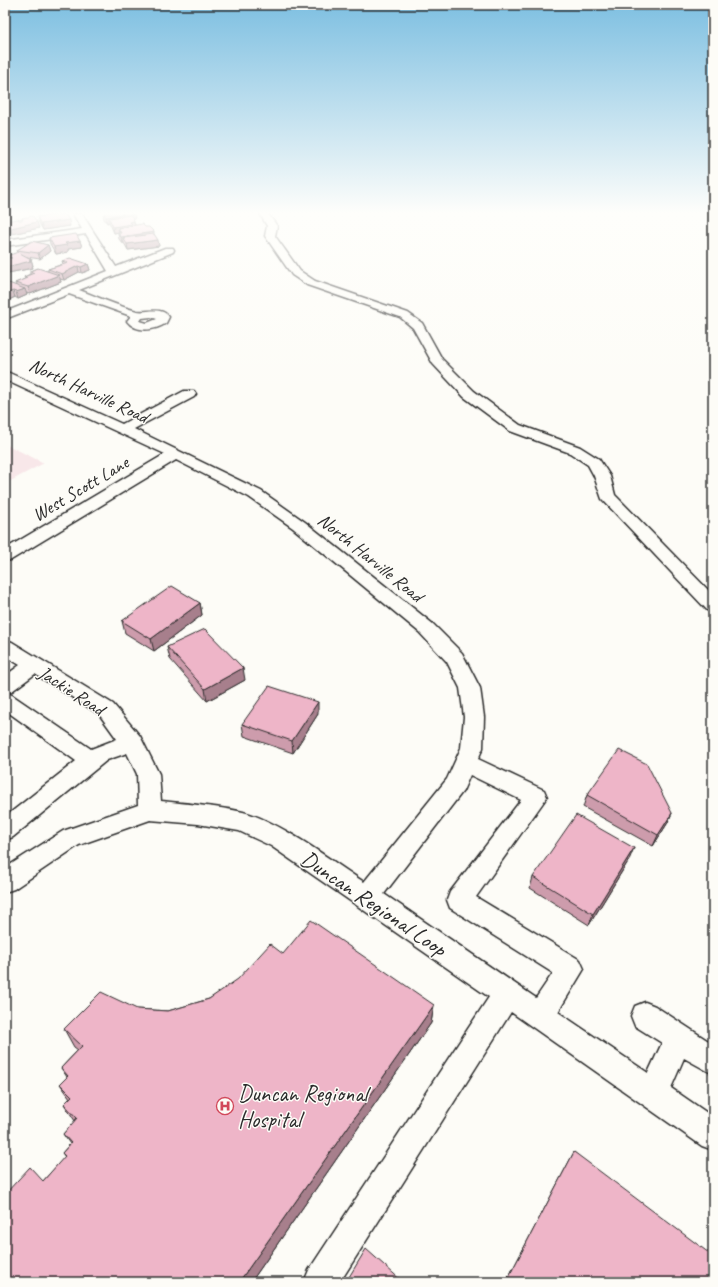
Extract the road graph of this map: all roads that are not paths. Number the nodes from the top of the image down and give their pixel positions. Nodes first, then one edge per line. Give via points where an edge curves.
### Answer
1 (109, 274) edge
2 (298, 274) edge
3 (70, 291) junction
4 (138, 315) dead end
5 (5, 316) edge
6 (5, 375) edge
7 (189, 394) dead end
8 (123, 429) junction
9 (176, 454) junction
10 (5, 556) edge
11 (713, 606) edge
12 (5, 647) edge
13 (34, 665) junction
14 (5, 686) edge
15 (5, 700) edge
16 (132, 742) junction
17 (91, 760) junction
18 (465, 763) junction
19 (150, 810) junction
20 (5, 830) edge
21 (5, 881) edge
22 (367, 897) junction
23 (507, 994) junction
24 (540, 1016) junction
25 (645, 1016) dead end
26 (679, 1038) junction
27 (713, 1060) edge
28 (653, 1094) junction
29 (713, 1135) edge
30 (321, 1282) edge

1 - 3 street
2 - 11 street via 311,283 404,315 418,326 437,361 469,394 515,428 575,450 594,462 602,476 608,496
3 - 4 street
3 - 5 street
6 - 8 street, North Harville Road
7 - 8 street
8 - 9 street, North Harville Road
9 - 10 street, West Scott Lane
9 - 18 street, North Harville Road via 255,494 299,525 426,628 455,658 470,688 474,717 472,748
12 - 13 street, Jackie Road
13 - 14 street
13 - 16 street, Jackie Road via 106,709
15 - 17 street
16 - 17 street via 104,752
16 - 19 street, Jackie Road via 148,774
17 - 20 street
18 - 22 street, North Harville Road via 455,785
18 - 24 street via 536,798 459,900 570,969
19 - 21 street, Duncan Regional Loop via 71,838
19 - 22 street, Duncan Regional Loop via 198,814 243,822 279,839
22 - 23 street, Duncan Regional Loop
23 - 24 street, Duncan Regional Loop
23 - 30 street
24 - 28 street, Duncan Regional Loop
25 - 26 street
26 - 27 street
26 - 28 street
28 - 29 street, Duncan Regional Loop

